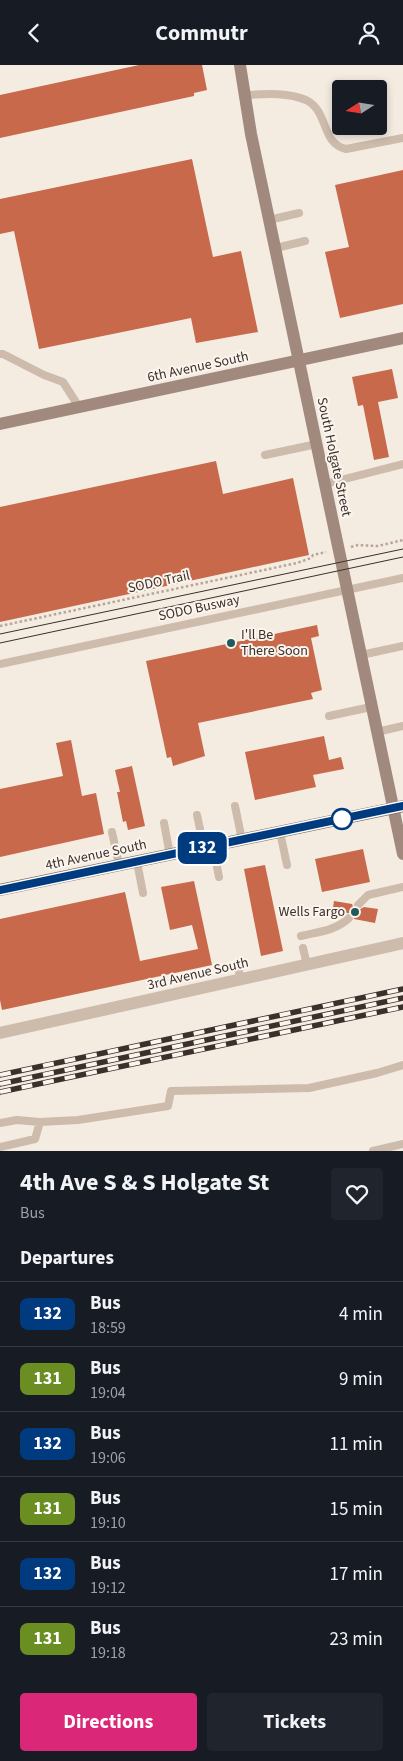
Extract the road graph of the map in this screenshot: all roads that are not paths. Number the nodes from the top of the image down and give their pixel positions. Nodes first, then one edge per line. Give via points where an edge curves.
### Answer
1 (240, 65) edge
2 (244, 95) junction
3 (403, 138) edge
4 (299, 213) dead end
5 (269, 220) junction
6 (305, 241) dead end
7 (276, 248) junction
8 (403, 338) edge
9 (0, 354) edge
10 (299, 361) junction
11 (79, 407) junction
12 (0, 424) edge
13 (317, 444) junction
14 (265, 455) dead end
15 (403, 464) edge
16 (325, 484) junction
17 (403, 578) edge
18 (347, 590) junction
19 (403, 648) edge
20 (360, 655) junction
21 (0, 664) edge
22 (371, 707) junction
23 (328, 716) dead end
24 (403, 726) edge
25 (377, 732) junction
26 (235, 806) dead end
27 (398, 807) edge
28 (197, 815) dead end
29 (164, 823) dead end
30 (112, 832) dead end
31 (280, 832) junction
32 (242, 840) junction
33 (208, 847) junction
34 (403, 854) edge
35 (170, 855) junction
36 (137, 862) junction
37 (119, 865) junction
38 (287, 865) dead end
39 (219, 877) dead end
40 (403, 887) edge
41 (0, 890) edge
42 (143, 893) dead end
43 (358, 905) dead end
44 (349, 918) dead end
45 (301, 936) dead end
46 (403, 943) edge
47 (303, 948) dead end
48 (238, 964) dead end
49 (307, 965) junction
50 (240, 980) junction
51 (0, 1033) edge
52 (403, 1065) edge
53 (40, 1122) junction
54 (0, 1123) edge
55 (403, 1145) edge
56 (0, 1147) edge
57 (373, 1151) edge

1 - 2 main road, South Holgate Street
2 - 3 lane via 284,94 307,101 318,109 332,141 338,147 346,149
2 - 5 main road, South Holgate Street
4 - 5 lane
5 - 7 main road, South Holgate Street
6 - 7 lane
7 - 10 main road, South Holgate Street
8 - 10 main road, 6th Avenue South
9 - 11 lane via 63,382
10 - 11 main road, 6th Avenue South
10 - 13 main road, South Holgate Street
11 - 12 main road, 6th Avenue South
13 - 14 lane
13 - 16 main road, South Holgate Street
15 - 16 lane
16 - 18 main road, South Holgate Street
17 - 18 lane, SODO Busway
18 - 20 main road, South Holgate Street
18 - 21 lane, SODO Busway
19 - 20 lane
20 - 22 main road, South Holgate Street
22 - 23 lane
22 - 25 main road, South Holgate Street
24 - 25 lane
25 - 27 main road, South Holgate Street
26 - 32 lane
27 - 31 main road, 4th Avenue South
27 - 34 main road, South Holgate Street
28 - 33 lane
29 - 35 lane
30 - 37 lane
31 - 32 main road, 4th Avenue South
31 - 38 lane
32 - 33 main road, 4th Avenue South
33 - 35 main road, 4th Avenue South
33 - 39 lane
35 - 36 main road, 4th Avenue South
36 - 37 main road, 4th Avenue South
36 - 42 lane
37 - 41 main road, 4th Avenue South
40 - 43 lane via 368,895
44 - 45 lane via 333,929
46 - 49 street, 3rd Avenue South
47 - 49 lane
48 - 50 lane
49 - 50 street, 3rd Avenue South
50 - 51 street, 3rd Avenue South
52 - 53 lane via 309,1087 171,1091 168,1106 78,1120
53 - 54 lane via 17,1120
53 - 56 lane via 36,1139
55 - 57 lane

